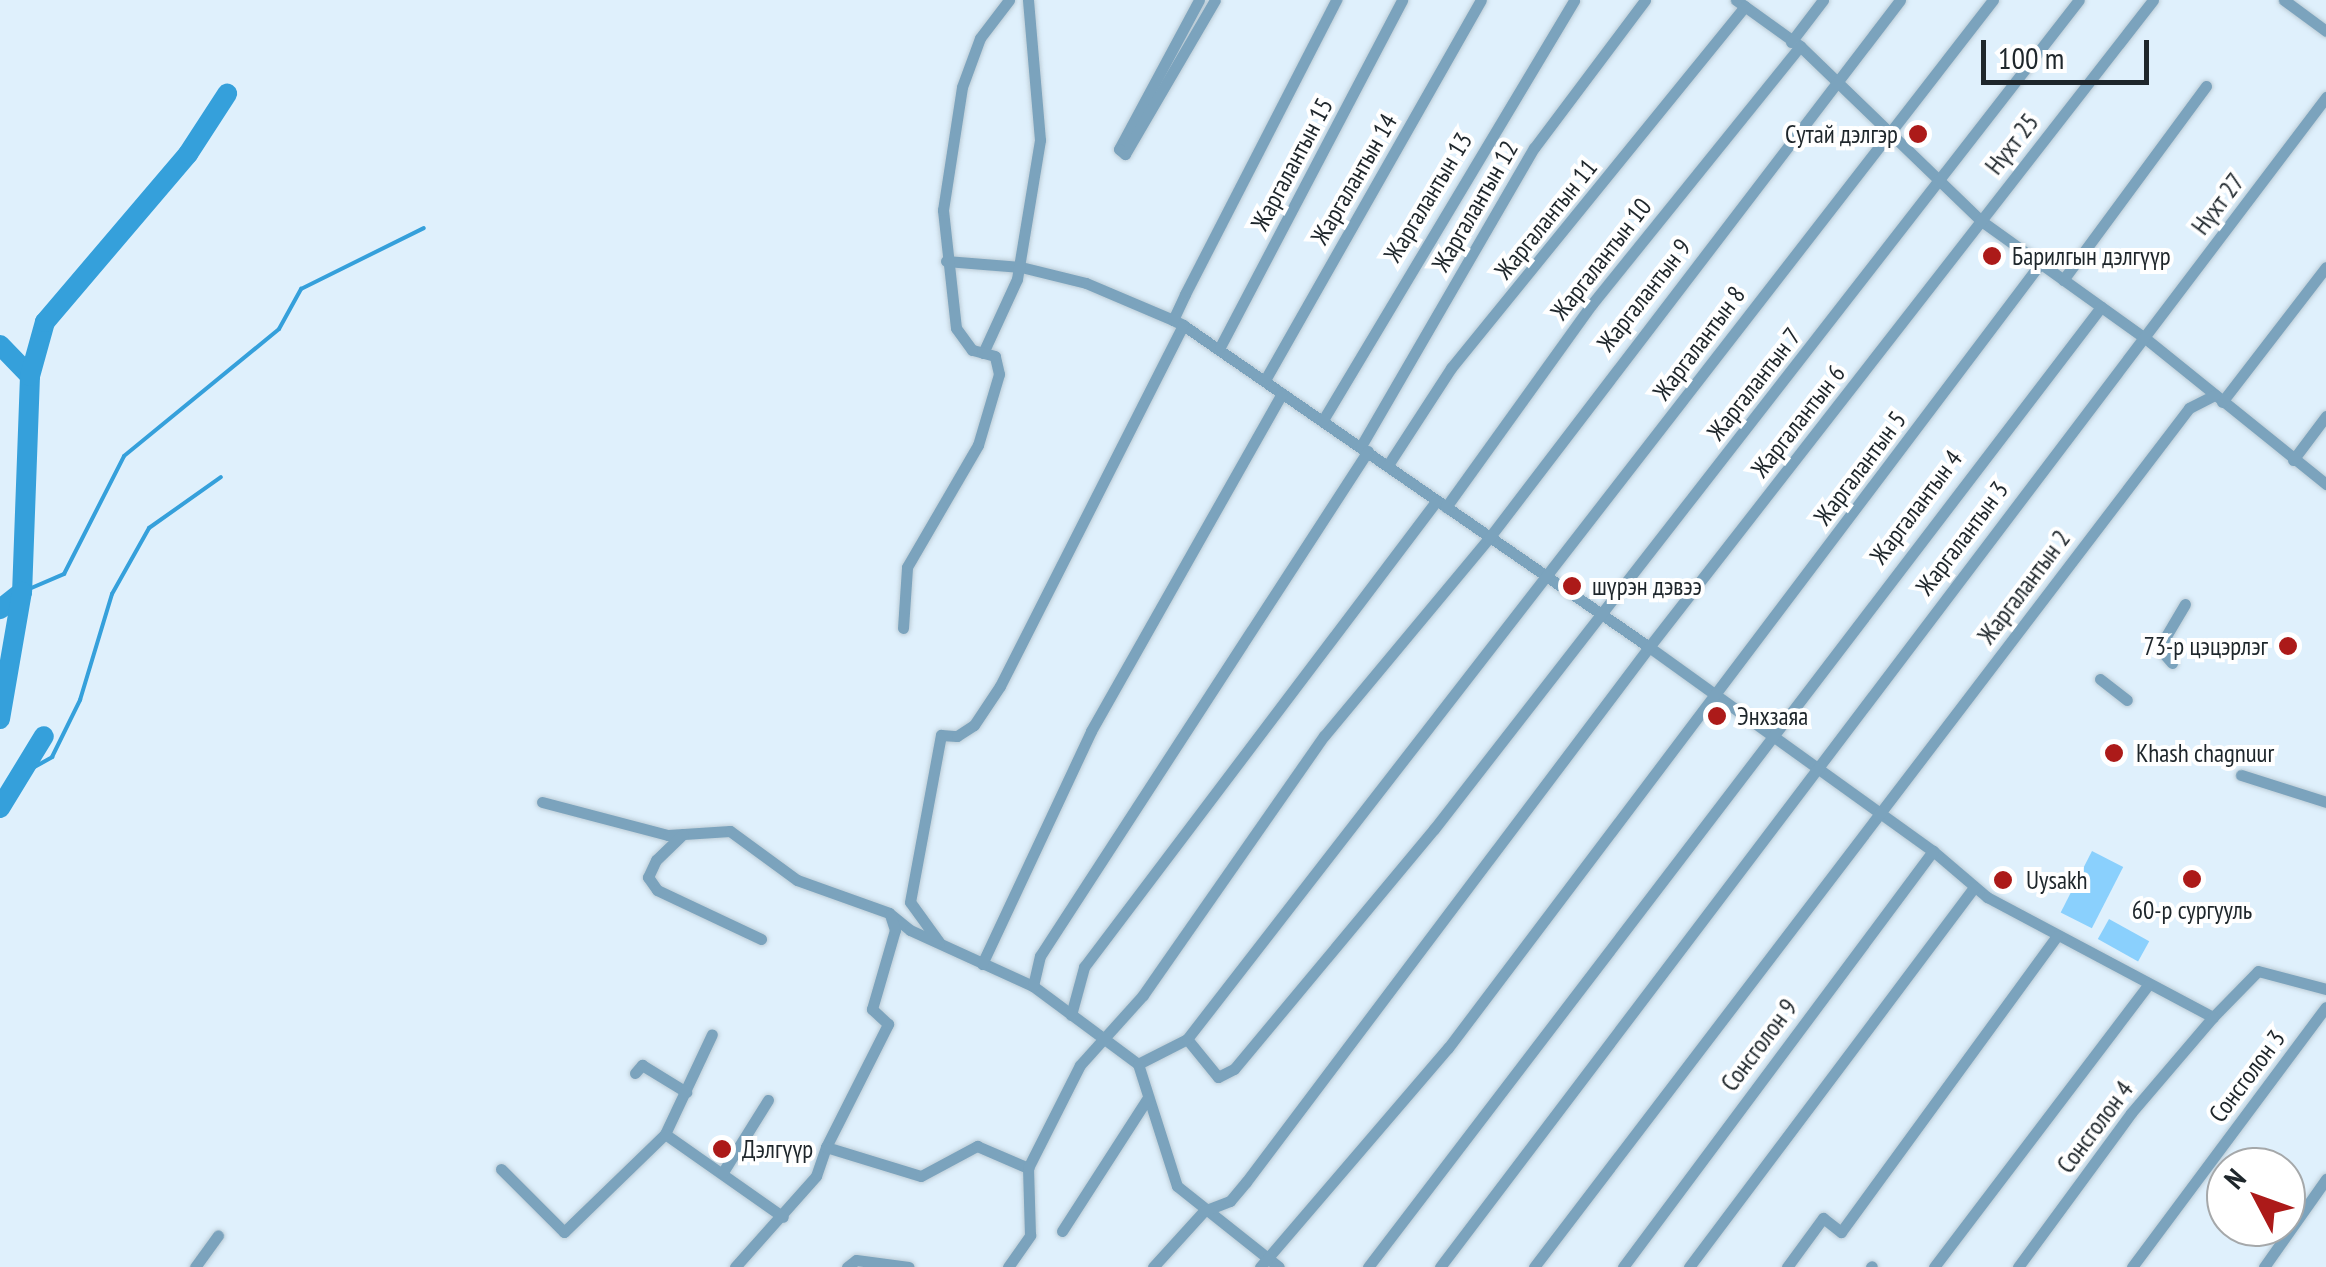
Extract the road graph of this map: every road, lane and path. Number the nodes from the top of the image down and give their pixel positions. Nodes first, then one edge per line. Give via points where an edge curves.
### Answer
1 (1009, 0) edge
2 (1028, 0) edge
3 (1200, 0) edge
4 (1214, 0) edge
5 (1336, 0) edge
6 (1402, 0) edge
7 (1481, 0) edge
8 (1574, 0) edge
9 (1645, 0) edge
10 (1822, 0) edge
11 (1900, 0) edge
12 (1993, 0) edge
13 (2079, 0) edge
14 (2153, 0) edge
15 (2284, 0) edge
16 (1740, 3) edge
17 (2326, 31) edge
18 (1795, 44) junction
19 (1837, 82) junction
20 (2206, 86) dead end
21 (2326, 97) edge
22 (1888, 132) junction
23 (1938, 180) junction
24 (1980, 220) junction
25 (946, 262) junction
26 (2040, 265) junction
27 (1018, 266) junction
28 (2326, 267) edge
29 (2063, 280) junction
30 (2101, 307) junction
31 (1178, 322) junction
32 (2145, 338) junction
33 (1220, 347) junction
34 (983, 353) junction
35 (1265, 380) junction
36 (1282, 393) junction
37 (2218, 399) junction
38 (2326, 416) edge
39 (1323, 420) junction
40 (1365, 449) junction
41 (2293, 460) junction
42 (1388, 465) junction
43 (2326, 484) edge
44 (1441, 503) junction
45 (1490, 538) junction
46 (1544, 580) junction
47 (2185, 604) dead end
48 (1602, 614) junction
49 (903, 628) dead end
50 (1649, 647) junction
51 (2172, 662) dead end
52 (2100, 680) dead end
53 (1716, 697) junction
54 (2126, 700) dead end
55 (1773, 738) junction
56 (1818, 768) junction
57 (2241, 775) dead end
58 (542, 802) dead end
59 (2326, 802) edge
60 (1881, 818) junction
61 (684, 834) junction
62 (1933, 851) junction
63 (1974, 887) junction
64 (889, 912) junction
65 (2057, 936) junction
66 (761, 938) dead end
67 (940, 942) junction
68 (982, 964) junction
69 (2148, 985) junction
70 (1033, 986) junction
71 (2326, 989) edge
72 (2326, 1007) edge
73 (1071, 1015) junction
74 (2213, 1017) junction
75 (712, 1034) dead end
76 (1102, 1037) junction
77 (1187, 1039) junction
78 (1138, 1064) junction
79 (636, 1073) dead end
80 (686, 1092) junction
81 (1146, 1099) junction
82 (768, 1100) dead end
83 (665, 1134) junction
84 (826, 1147) junction
85 (1028, 1168) junction
86 (501, 1169) dead end
87 (723, 1172) junction
88 (2326, 1180) edge
89 (1204, 1211) junction
90 (783, 1217) junction
91 (1062, 1230) dead end
92 (218, 1235) dead end
93 (1264, 1262) edge
94 (195, 1267) edge
95 (735, 1267) edge
96 (848, 1267) edge
97 (910, 1267) edge
98 (1008, 1267) edge
99 (1153, 1267) edge
100 (1279, 1267) edge
101 (1368, 1267) edge
102 (1440, 1267) edge
103 (1534, 1267) edge
104 (1623, 1267) edge
105 (1689, 1267) edge
106 (1787, 1267) edge
107 (1934, 1267) edge
108 (2018, 1267) edge
109 (2132, 1267) edge
110 (2264, 1267) edge

1 - 25 street via 980,38 962,88 943,210
2 - 27 street via 1040,140
3 - 4 street via 1119,149 1125,154
5 - 31 street
6 - 33 street, Жаргалантын 15
7 - 35 street, Жаргалантын 14
8 - 39 street, Жаргалантын 13
9 - 40 street, Жаргалантын 12 via 1534,148
10 - 18 street, Жаргалантын 10
11 - 19 street, Жаргалантын 9
12 - 22 street, Жаргалантын 8
13 - 23 street, Жаргалантын 7
14 - 24 street, Нүхт 25
15 - 17 street
16 - 18 street
16 - 42 street, Жаргалантын 11 via 1451,368
18 - 19 street
18 - 44 street, Жаргалантын 10
19 - 22 street
19 - 45 street, Жаргалантын 9
20 - 29 street
21 - 32 street, Нүхт 27
22 - 23 street
22 - 46 street, Жаргалантын 8
23 - 24 street
23 - 48 street, Жаргалантын 7
24 - 26 street
24 - 50 street, Жаргалантын 6
25 - 27 street
25 - 34 street via 956,328 972,350
26 - 29 street
26 - 53 street, Жаргалантын 5
27 - 31 street via 1086,283
27 - 34 street
28 - 37 street, Жаргалантын 2
29 - 30 street
30 - 32 street
30 - 55 street, Жаргалантын 4
31 - 33 street
31 - 67 street via 1000,686 974,725 957,736 940,735 910,902
32 - 37 street
32 - 56 street, Жаргалантын 3
33 - 35 street
34 - 49 street via 995,356 998,374 978,445 907,567
35 - 36 street
36 - 39 street
36 - 68 street via 1091,730
37 - 41 street
37 - 60 street, Жаргалантын 2 via 2189,408
38 - 41 street
39 - 40 street
40 - 42 street
40 - 70 street, Жаргалантын 12 via 1048,945
41 - 43 street
42 - 44 street
44 - 45 street
44 - 73 street, Жаргалантын 10 via 1084,967
45 - 46 street
45 - 76 street, Жаргалантын 9 via 1324,736 1142,995
46 - 48 street
46 - 77 street, Жаргалантын 8
47 - 51 street via 2159,648
48 - 50 street
48 - 77 street, Жаргалантын 7 via 1234,1069 1218,1077
50 - 53 street
50 - 89 street, Жаргалантын 6 via 1246,1182 1230,1201
52 - 54 street
53 - 55 street
53 - 93 street, Жаргалантын 5 via 1448,1048
55 - 56 street
55 - 101 street, Жаргалантын 4
56 - 60 street
56 - 102 street, Жаргалантын 3
57 - 59 street
58 - 61 street
60 - 62 street
60 - 103 street, Жаргалантын 2
61 - 64 street via 730,832 798,880
61 - 66 street via 656,860 648,877 657,890
62 - 63 street
62 - 104 street, Сонсголон 9
63 - 65 street
63 - 105 street
64 - 67 street
64 - 84 street via 896,930 872,1009 888,1024
65 - 69 street
65 - 106 street via 1841,1232 1823,1218
67 - 68 street
68 - 70 street
69 - 74 street
69 - 107 street
70 - 73 street
71 - 74 street, Сонсголон 4 via 2258,972
72 - 109 street, Сонсголон 3
73 - 76 street
74 - 108 street, Сонсголон 4 via 2131,1112
75 - 80 street
76 - 78 street
76 - 85 street, Жаргалантын 9
77 - 78 street
78 - 81 street
79 - 80 street via 642,1065
80 - 83 street
81 - 89 street via 1176,1186
81 - 91 street
82 - 87 street
83 - 86 street via 564,1232
83 - 87 street
84 - 85 street via 921,1176 977,1146
84 - 90 street via 816,1176
85 - 98 street via 1030,1235
87 - 90 street
88 - 110 street
89 - 93 street
89 - 99 street, Жаргалантын 6
90 - 95 street
92 - 94 street
93 - 100 street
96 - 97 street via 856,1260

